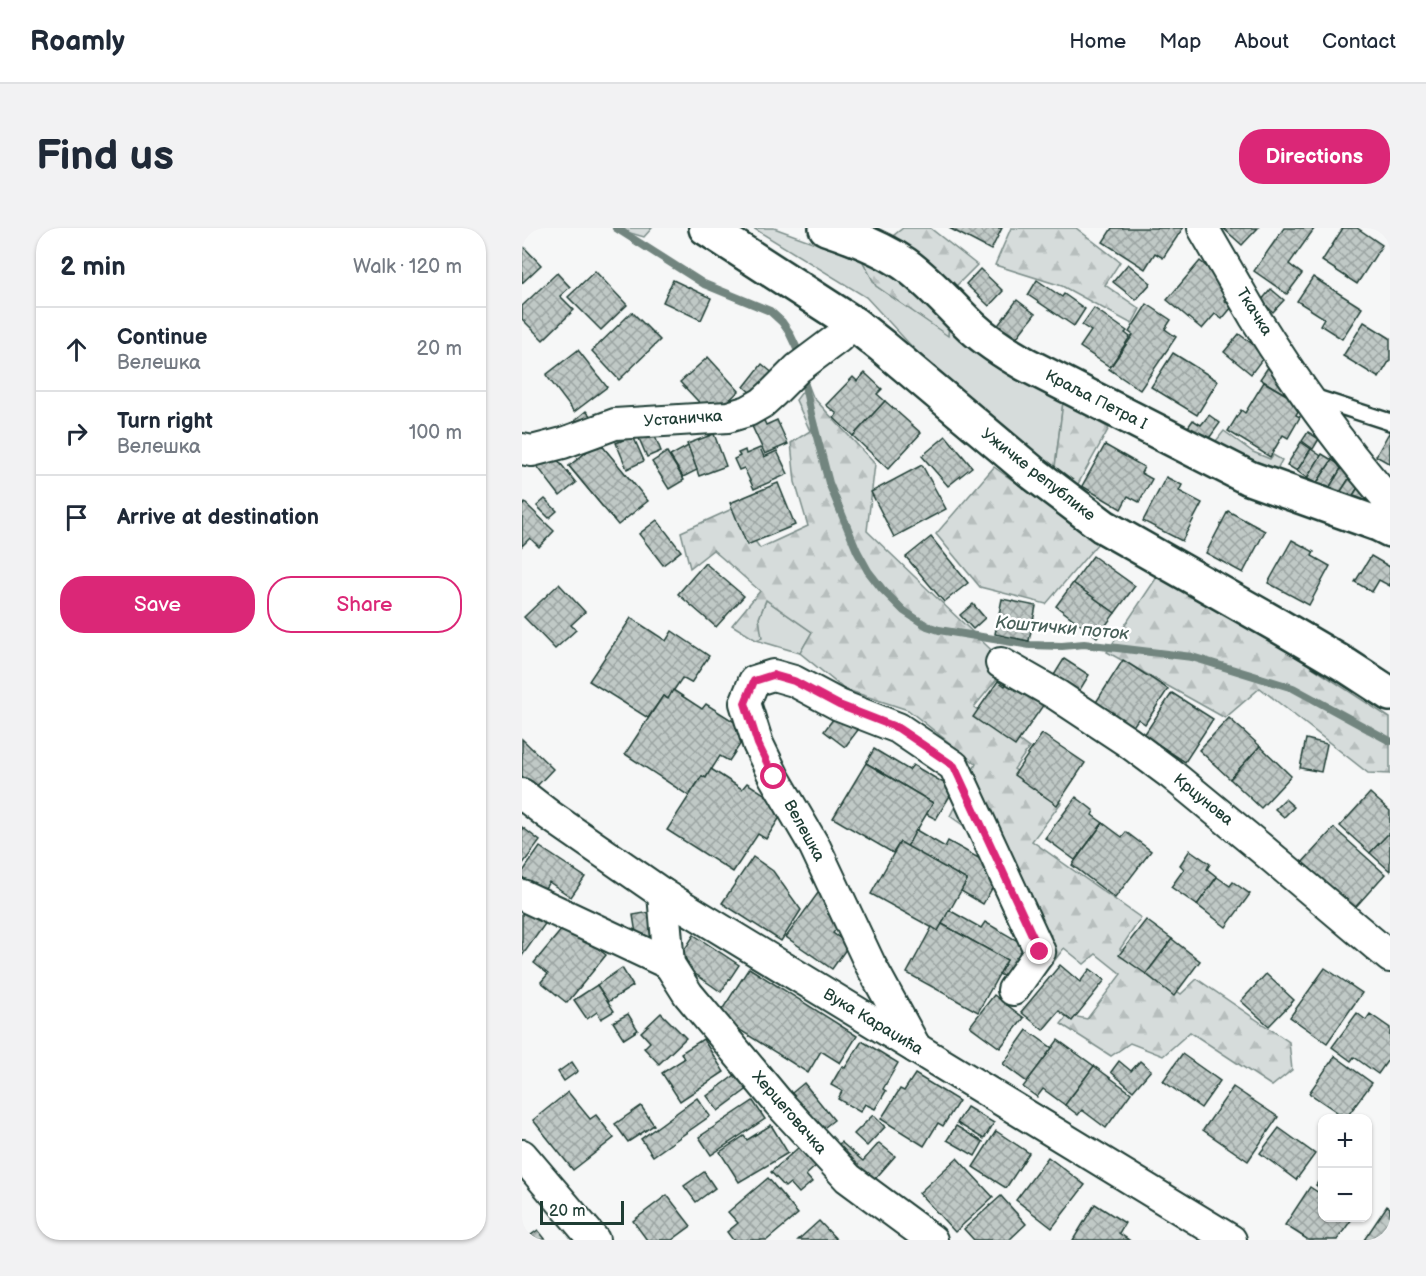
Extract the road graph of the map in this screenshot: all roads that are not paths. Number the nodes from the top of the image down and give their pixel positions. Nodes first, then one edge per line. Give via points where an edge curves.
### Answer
1 (706, 228) edge
2 (826, 228) edge
3 (1203, 228) edge
4 (853, 323) junction
5 (1307, 395) junction
6 (1390, 422) edge
7 (522, 450) edge
8 (1390, 502) edge
9 (1390, 530) edge
10 (1001, 663) dead end
11 (1390, 694) edge
12 (522, 794) edge
13 (663, 894) junction
14 (522, 895) edge
15 (1390, 957) edge
16 (669, 964) junction
17 (1013, 990) dead end
18 (916, 1048) junction
19 (522, 1155) edge
20 (594, 1240) edge
21 (932, 1240) edge
22 (1231, 1240) edge

1 - 4 main road, Ужичке републике
2 - 9 main road, Краља Петра I via 865,242 905,264 997,348 1024,364 1250,478
3 - 5 street, Ткачка
4 - 7 street, Устаничка via 748,411 728,417 615,424 563,443
4 - 11 main road, Ужичке републике via 1033,474 1103,526
5 - 6 lane
5 - 8 street, Ткачка
10 - 15 street, Крцунова via 1128,742
12 - 13 street, Вука Караџића
13 - 16 street, Херцеговачка
13 - 18 street, Вука Караџића
14 - 16 street
16 - 21 street, Херцеговачка via 688,994 778,1102 848,1178
17 - 18 street, Велешка via 1040,952 954,766 898,728 839,705 794,681 773,675 754,681 745,703 758,744 815,847 870,964
18 - 22 street, Вука Караџића
19 - 20 street

